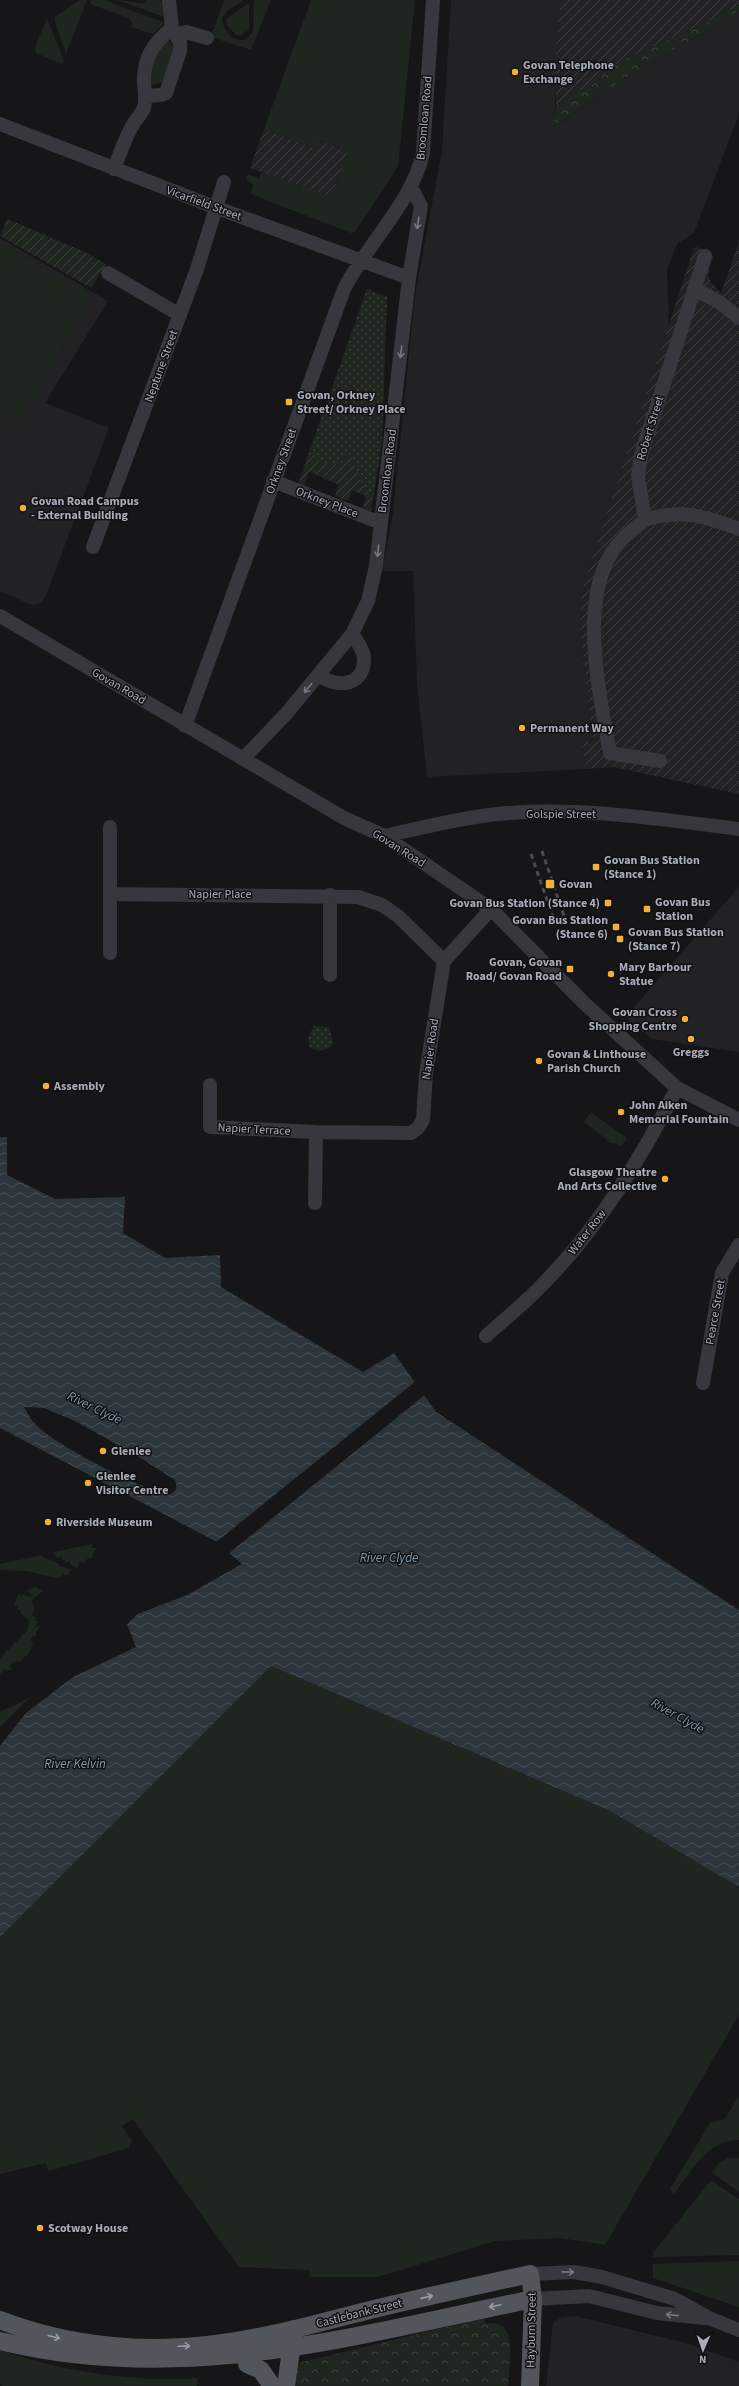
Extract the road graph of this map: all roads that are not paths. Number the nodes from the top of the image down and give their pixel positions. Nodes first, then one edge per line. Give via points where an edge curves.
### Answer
1 (169, 0) edge
2 (433, 0) edge
3 (174, 31) junction
4 (207, 38) dead end
5 (145, 96) junction
6 (0, 124) edge
7 (114, 169) junction
8 (224, 182) dead end
9 (411, 187) junction
10 (217, 208) junction
11 (705, 256) dead end
12 (361, 260) junction
13 (108, 273) dead end
14 (409, 278) junction
15 (694, 289) junction
16 (180, 314) junction
17 (739, 318) edge
18 (273, 481) junction
19 (645, 520) junction
20 (381, 523) junction
21 (739, 528) edge
22 (93, 547) dead end
23 (0, 616) edge
24 (352, 634) junction
25 (319, 675) junction
26 (185, 726) junction
27 (243, 759) junction
28 (660, 761) dead end
29 (110, 827) dead end
30 (739, 828) edge
31 (384, 836) junction
32 (110, 894) junction
33 (330, 895) junction
34 (491, 909) junction
35 (110, 953) dead end
36 (444, 961) junction
37 (330, 975) dead end
38 (210, 1085) dead end
39 (677, 1088) junction
40 (739, 1120) edge
41 (316, 1132) junction
42 (411, 1133) joint
43 (315, 1203) dead end
44 (739, 1245) edge
45 (486, 1336) dead end
46 (703, 1383) dead end
47 (530, 2274) junction
48 (533, 2299) junction
49 (711, 2319) junction
50 (0, 2320) edge
51 (17, 2326) junction
52 (294, 2329) junction
53 (739, 2330) edge
54 (5, 2342) edge
55 (290, 2356) junction
56 (248, 2364) junction
57 (272, 2386) edge
58 (286, 2386) edge
59 (530, 2386) edge

1 - 3 street
2 - 9 street, Broomloan Road via 423,153
3 - 4 street
3 - 5 street via 152,47 146,60 143,71
3 - 5 street via 180,51 166,93
5 - 7 street via 141,116 134,123
6 - 7 street, Vicarfield Street
7 - 10 street, Vicarfield Street
8 - 10 street, Neptune Street
9 - 12 street, Orkney Street
9 -> 14 street, Broomloan Road via 421,206
10 - 12 street, Vicarfield Street
10 - 16 street, Neptune Street
11 - 15 street, Robert Street
12 - 14 street, Vicarfield Street
12 - 18 street, Orkney Street via 344,289
13 - 16 street
14 -> 20 street, Broomloan Road
15 - 17 street via 719,302
15 - 19 street, Robert Street via 641,455 638,476
16 - 22 street, Neptune Street
18 - 20 street, Orkney Place
18 - 26 street, Orkney Street
19 - 21 street via 677,512 702,516
19 - 28 street via 630,531 610,555 598,588 594,639 610,753
20 -> 24 street, Broomloan Road via 376,566 368,601
23 - 26 street, Govan Road
24 - 25 street, Broomloan Road
24 - 25 street via 364,658 358,676 351,682 342,684 330,683
25 -> 27 street, Broomloan Road
26 - 27 street, Govan Road
27 - 31 street, Govan Road via 344,818
29 - 32 street
30 - 31 street, Golspie Street via 602,814 533,813 497,814
31 - 34 street, Govan Road
32 - 33 street, Napier Place
32 - 35 street
33 - 36 street, Napier Place via 358,897 382,905 398,916
33 - 37 street
34 - 36 street
34 - 39 street, Govan Road via 584,1003
36 - 42 street, Napier Road via 426,1073 423,1120
38 - 41 street, Napier Terrace via 210,1127
39 - 40 street, Govan Road
39 - 45 street, Water Row via 625,1179 585,1237 542,1286
41 - 42 street, Napier Terrace
41 - 43 street
44 - 46 street, Pearce Street via 722,1273
47 - 48 main road, Hayburn Street
47 -> 49 street, Castlebank Street via 588,2273 675,2299
52 -> 47 main road, Castlebank Street
49 -> 48 street, Castlebank Street via 656,2313 589,2296
48 -> 55 main road, Castlebank Street
48 - 59 main road, Hayburn Street
49 - 53 street, Castlebank Street
50 - 51 main road, Castlebank Street
51 -> 52 main road, Castlebank Street via 64,2340 89,2344 158,2347 224,2343
51 - 54 main road
52 - 55 main road
54 - 56 main road, Castlebank Street via 59,2359 120,2369 191,2370
55 - 56 main road, Castlebank Street
55 - 58 main road
56 - 57 main road via 261,2370

